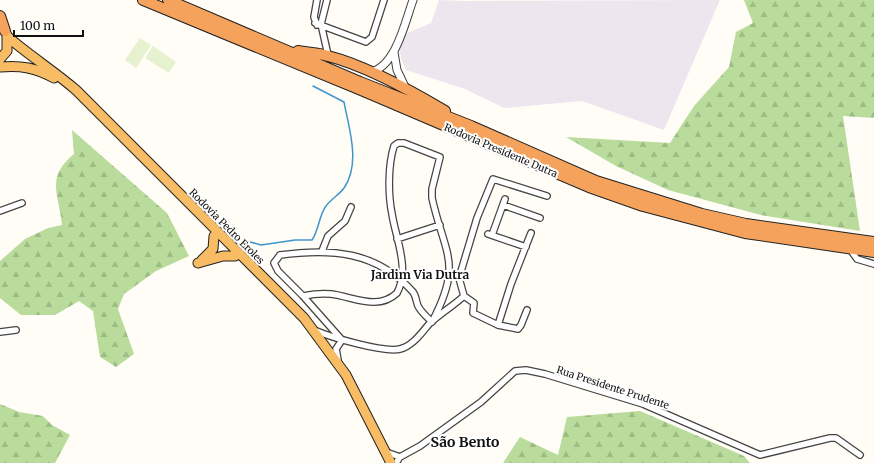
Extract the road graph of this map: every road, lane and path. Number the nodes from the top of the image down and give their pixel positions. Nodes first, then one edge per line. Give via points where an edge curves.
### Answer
1 (143, 0) edge
2 (168, 0) edge
3 (317, 0) edge
4 (327, 0) edge
5 (384, 0) edge
6 (413, 0) edge
7 (0, 16) edge
8 (319, 26) junction
9 (4, 31) edge
10 (276, 46) junction
11 (394, 52) junction
12 (328, 55) junction
13 (0, 59) edge
14 (0, 66) edge
15 (371, 72) junction
16 (406, 89) junction
17 (471, 126) junction
18 (546, 196) dead end
19 (505, 199) dead end
20 (22, 203) dead end
21 (503, 205) junction
22 (351, 207) dead end
23 (0, 211) edge
24 (540, 218) dead end
25 (440, 225) junction
26 (531, 233) dead end
27 (214, 236) junction
28 (397, 239) junction
29 (874, 242) edge
30 (526, 247) junction
31 (848, 247) junction
32 (322, 251) junction
33 (874, 252) edge
34 (235, 256) junction
35 (874, 264) edge
36 (402, 281) junction
37 (303, 296) junction
38 (464, 296) junction
39 (527, 310) dead end
40 (432, 322) junction
41 (498, 325) junction
42 (312, 328) junction
43 (16, 330) dead end
44 (0, 332) edge
45 (342, 340) junction
46 (340, 365) junction
47 (386, 452) junction
48 (860, 455) dead end
49 (400, 457) junction
50 (385, 463) edge
51 (391, 463) edge
52 (396, 463) edge

1 - 31 highway, Rodovia Presidente Dutra via 589,187 643,206 745,232
2 - 10 highway, Rodovia Presidente Dutra
3 - 8 street
4 - 8 street
5 - 8 street via 372,36 366,42
6 - 11 street
7 - 9 highway
8 - 12 street
9 - 13 highway via 6,50
9 - 42 highway, Rodovia Pedro Eroles via 23,51 76,90
10 - 12 highway
10 - 17 highway, Rodovia Presidente Dutra
11 - 15 street via 384,67
11 - 16 street
12 - 15 highway
14 - 27 highway, Rodovia Pedro Eroles via 27,67 44,72 65,85
15 - 16 highway
16 - 17 highway
17 - 29 highway, Rodovia Presidente Dutra via 596,180 670,205 746,224
18 - 38 street via 493,179 459,278
19 - 21 street
20 - 23 street
21 - 24 street
21 - 30 street via 490,235
22 - 32 street via 345,221 328,236
25 - 28 street
25 - 28 street via 432,198 439,156 398,143 392,152 390,201
25 - 40 street via 450,262 450,275 442,302
26 - 30 street
27 - 34 highway, Rodovia Pedro Eroles
27 - 34 highway via 213,249 198,263 223,256
28 - 36 street via 403,270
30 - 41 street
31 - 33 highway, Rodovia Presidente Dutra
31 - 35 street via 857,259
32 - 36 street via 368,260
32 - 37 street via 280,255 275,260 278,271
34 - 50 highway, Rodovia Pedro Eroles via 301,322 322,348 341,377
36 - 37 street via 397,293 381,303 332,294
36 - 40 street via 414,293 420,309
37 - 45 street
38 - 40 street
38 - 41 street via 474,303 473,313
39 - 41 street via 518,329
40 - 45 street via 413,342 401,349 381,348
42 - 45 street via 329,337
42 - 46 highway, Rodovia Pedro Eroles
43 - 44 street
45 - 46 street via 336,349
46 - 47 highway, Rodovia Pedro Eroles
47 - 49 street
47 - 51 highway, Rodovia Pedro Eroles
48 - 49 street, Rua Presidente Prudente via 836,438 830,438 760,455 643,404 522,369 515,371 481,402 420,446
49 - 52 street, Rua Presidente Prudente

